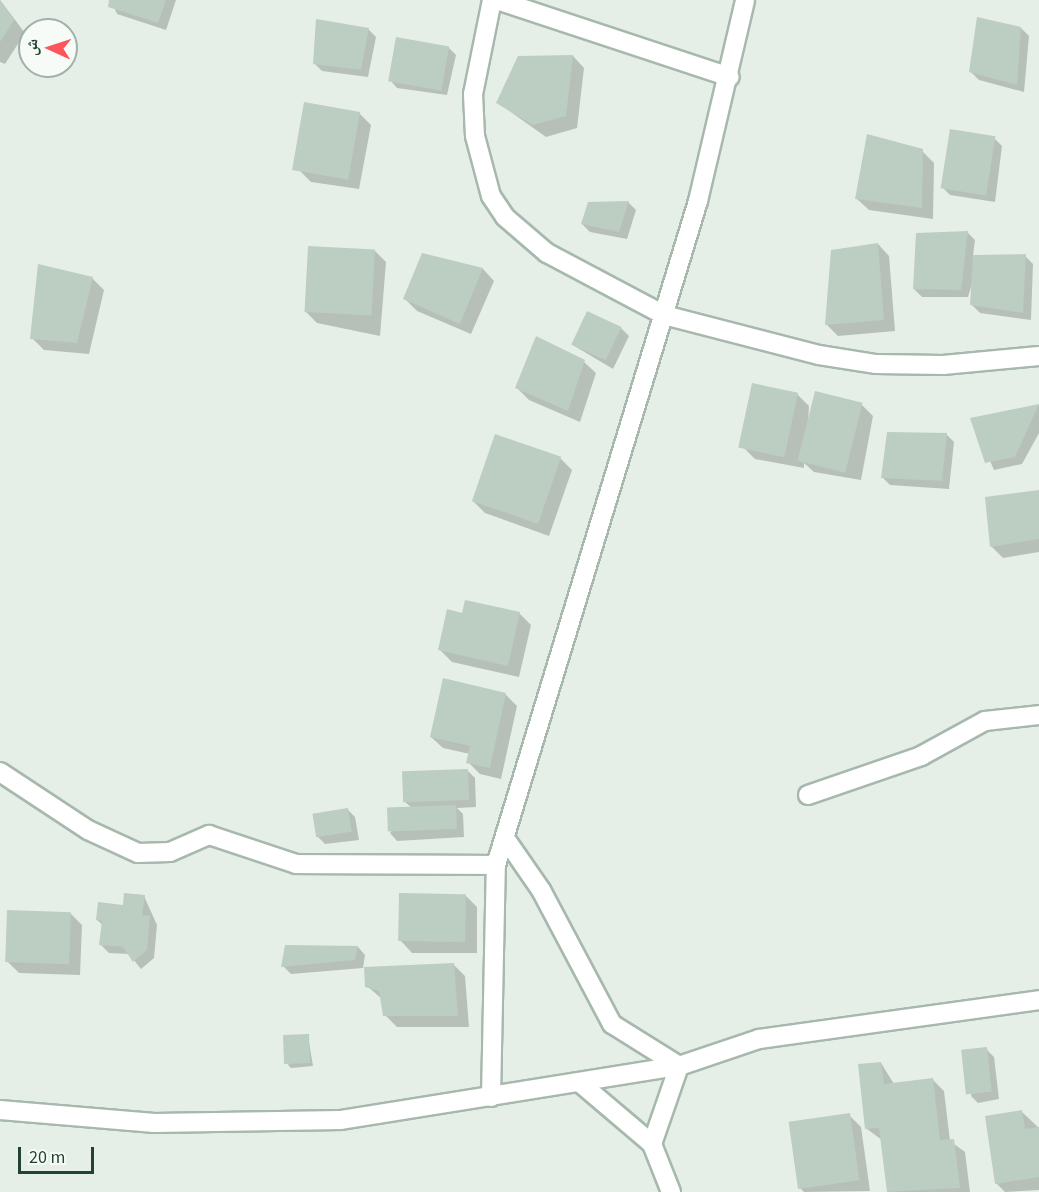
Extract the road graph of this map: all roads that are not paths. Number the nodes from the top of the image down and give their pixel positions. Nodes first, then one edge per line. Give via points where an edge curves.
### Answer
1 (495, 0) edge
2 (745, 0) edge
3 (730, 77) junction
4 (664, 315) junction
5 (1039, 356) edge
6 (1039, 715) edge
7 (0, 772) edge
8 (808, 795) dead end
9 (504, 838) junction
10 (496, 865) junction
11 (1039, 1000) edge
12 (679, 1066) junction
13 (579, 1082) junction
14 (490, 1097) junction
15 (0, 1110) edge
16 (652, 1144) junction
17 (671, 1192) edge

1 - 3 street
1 - 4 street via 473,94 475,136 491,196 505,217 547,253
2 - 3 street
3 - 4 street
4 - 5 street via 819,355 876,364
4 - 9 street
6 - 8 street via 985,721 921,756
7 - 10 street via 88,830 138,853 170,852 209,835 296,864
9 - 10 street
9 - 12 street via 541,890 612,1024
10 - 14 street
11 - 12 street via 759,1039
12 - 13 street
12 - 16 street
13 - 14 street
13 - 16 street
14 - 15 street via 341,1120 154,1123
16 - 17 street

